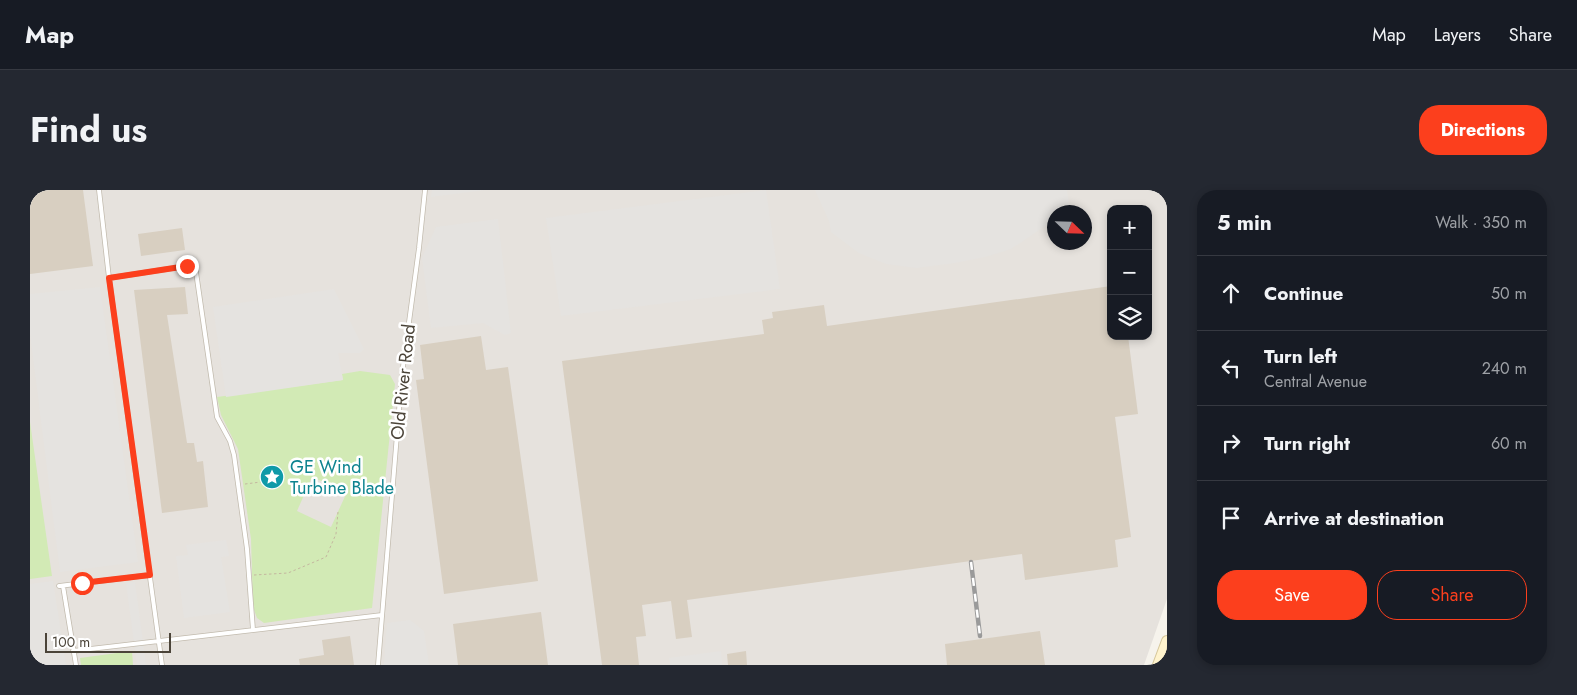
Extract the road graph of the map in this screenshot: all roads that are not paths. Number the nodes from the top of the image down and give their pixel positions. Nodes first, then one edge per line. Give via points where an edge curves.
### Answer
1 (99, 190) edge
2 (425, 190) edge
3 (109, 278) junction
4 (150, 575) junction
5 (382, 615) junction
6 (253, 630) junction
7 (160, 640) junction
8 (1167, 641) edge
9 (73, 651) junction
10 (76, 665) edge
11 (162, 665) edge
12 (378, 665) edge
13 (1158, 665) edge

1 - 3 lane
2 - 5 lane, Old River Road via 402,374
3 - 4 lane
3 - 6 lane via 187,266 196,272 216,417 234,455 247,549
4 - 7 lane
4 - 9 lane via 61,586
5 - 6 lane
5 - 12 lane, Old River Road
6 - 7 lane
7 - 9 lane
7 - 11 lane
8 - 13 main road
9 - 10 lane

